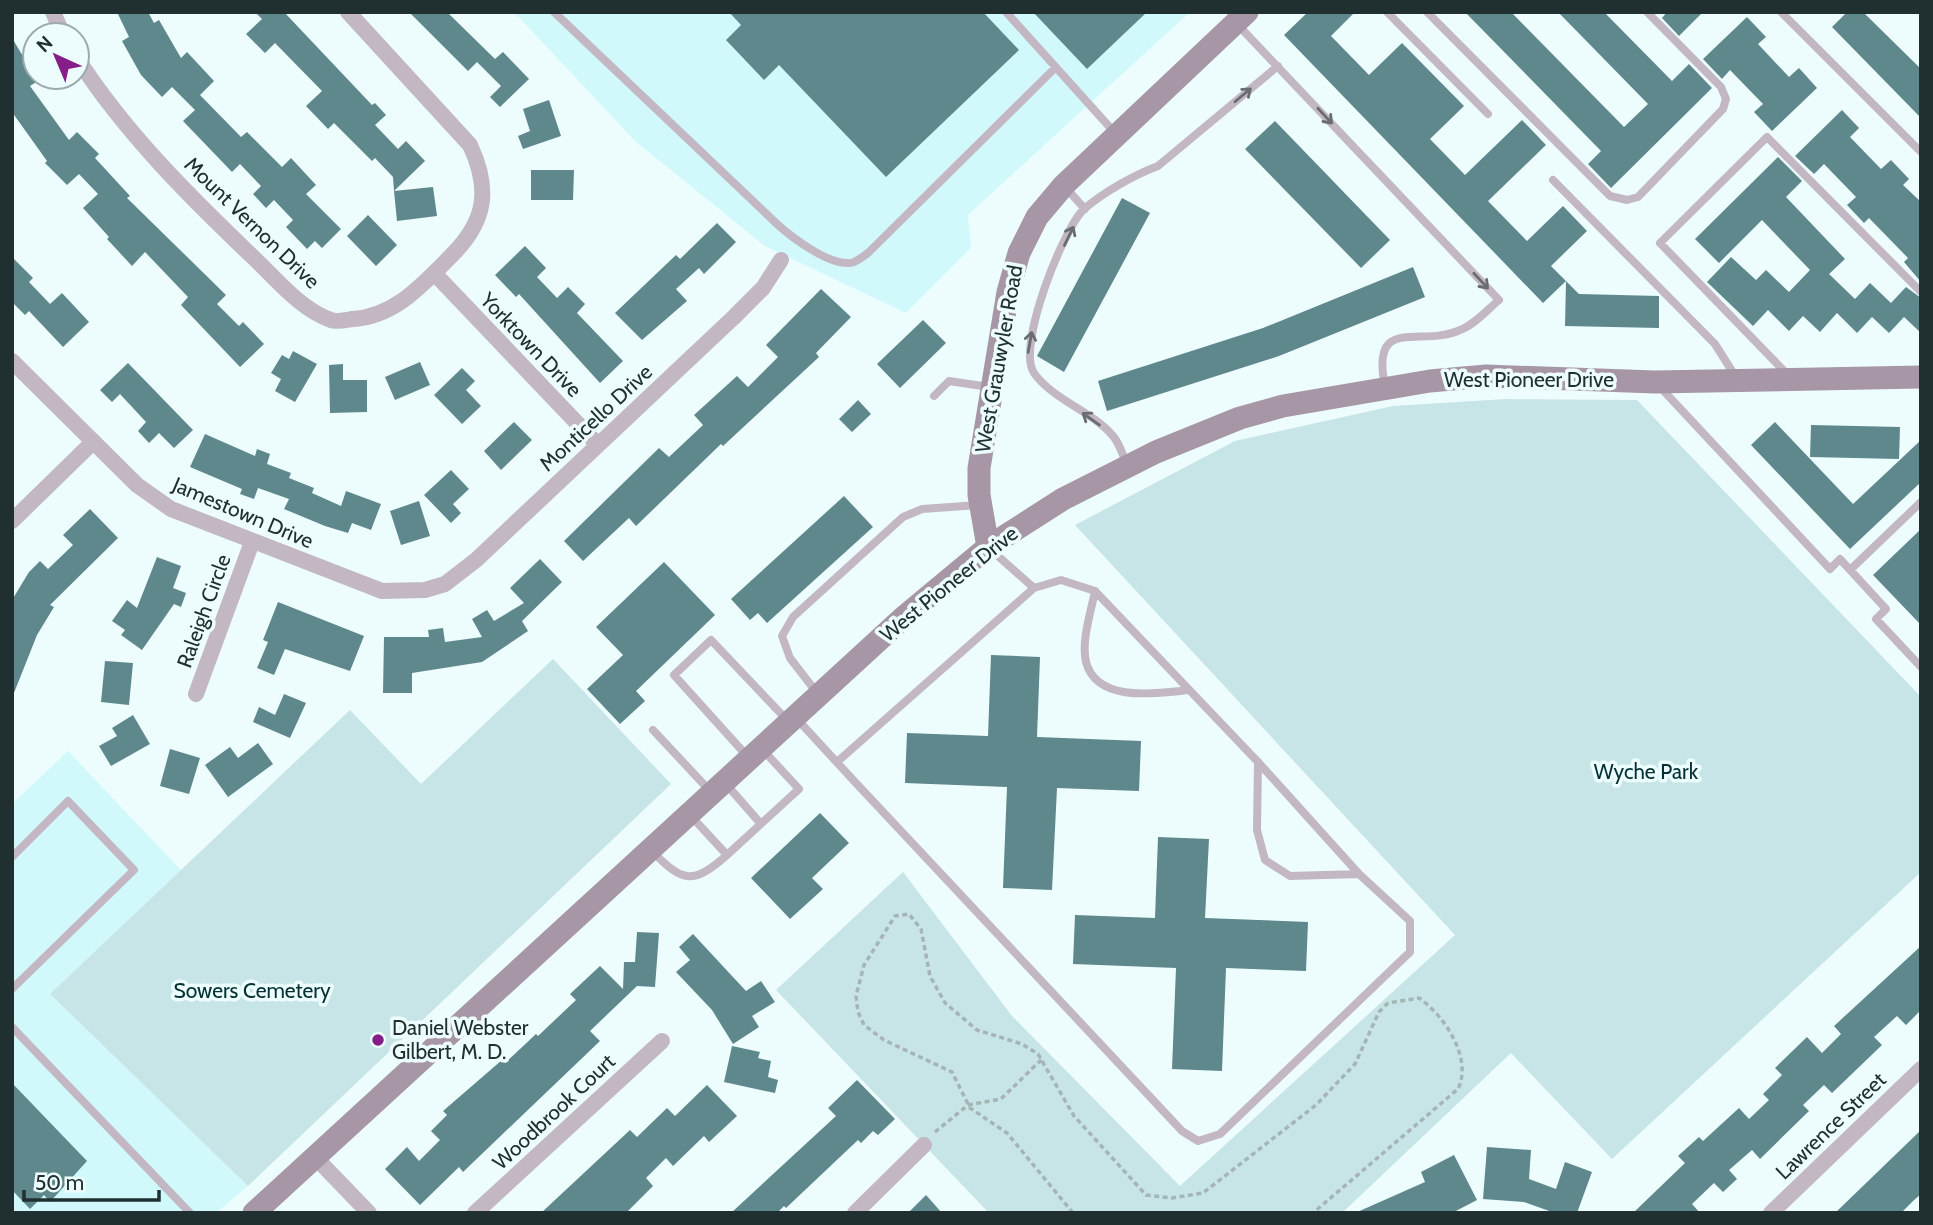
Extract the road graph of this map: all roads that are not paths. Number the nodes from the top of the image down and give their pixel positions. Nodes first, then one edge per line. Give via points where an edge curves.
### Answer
1 (348, 12) edge
2 (554, 12) edge
3 (1006, 12) edge
4 (1387, 12) edge
5 (1427, 12) edge
6 (1647, 12) edge
7 (1781, 12) edge
8 (1242, 17) edge
9 (1278, 66) junction
10 (1056, 67) junction
11 (91, 79) edge
12 (1488, 114) dead end
13 (1117, 135) junction
14 (1921, 152) edge
15 (1553, 180) dead end
16 (1064, 185) junction
17 (1084, 209) junction
18 (781, 260) dead end
19 (433, 273) junction
20 (1921, 292) edge
21 (12, 361) edge
22 (1921, 377) edge
23 (1792, 380) junction
24 (1739, 381) junction
25 (1655, 382) junction
26 (992, 387) junction
27 (1385, 387) junction
28 (934, 396) dead end
29 (92, 443) junction
30 (598, 445) junction
31 (1127, 466) junction
32 (1921, 502) edge
33 (980, 505) junction
34 (12, 521) edge
35 (252, 542) junction
36 (988, 547) junction
37 (1850, 570) junction
38 (1034, 588) junction
39 (425, 590) joint
40 (1095, 591) junction
41 (1921, 667) edge
42 (1189, 690) junction
43 (196, 694) dead end
44 (819, 695) junction
45 (792, 720) junction
46 (653, 730) dead end
47 (755, 753) junction
48 (837, 762) junction
49 (1258, 762) junction
50 (718, 787) junction
51 (689, 814) junction
52 (761, 824) junction
53 (650, 849) junction
54 (727, 855) junction
55 (12, 857) edge
56 (1359, 874) junction
57 (12, 989) edge
58 (12, 1027) edge
59 (662, 1041) dead end
60 (1921, 1069) edge
61 (924, 1145) road end
62 (315, 1157) junction
63 (190, 1213) edge
64 (254, 1213) edge
65 (369, 1213) edge
66 (475, 1213) edge
67 (855, 1213) edge
68 (1771, 1213) edge

1 - 19 street, Mount Vernon Drive via 470,145 479,165 484,193 474,228
2 - 10 lane via 776,223 836,262 853,262 868,253
3 - 10 lane
4 - 12 lane
5 - 6 lane via 1610,197 1627,200 1638,197 1723,109 1727,99 1721,87
7 - 14 lane
8 - 9 lane
8 - 13 main road, West Grauwyler Road
17 -> 9 lane via 1158,166
9 -> 27 lane via 1499,300 1460,331 1407,336 1388,344 1381,356
10 - 13 lane
11 - 19 street, Mount Vernon Drive via 112,110 202,208 296,298 332,320 365,318 400,304
13 - 16 main road, West Grauwyler Road
15 - 24 lane via 1715,344
16 - 17 lane
16 - 26 main road, West Grauwyler Road via 1037,217 1019,253
31 -> 17 lane via 1115,438 1043,382 1028,362 1040,298
18 - 30 street, Monticello Drive via 763,288
19 - 30 street, Yorktown Drive
20 - 23 lane via 1766,137 1660,243
21 - 29 street, Jamestown Drive
22 - 23 main road, West Pioneer Drive
23 - 24 main road, West Pioneer Drive
24 - 25 main road, West Pioneer Drive
25 - 27 main road, West Pioneer Drive via 1486,376
25 - 37 lane via 1830,569 1840,559
26 - 28 lane via 949,381
26 - 33 main road, West Grauwyler Road via 979,468
27 - 31 main road, West Pioneer Drive via 1240,418
29 - 34 street
29 - 35 street, Jamestown Drive via 147,494 171,509
30 - 39 street, Monticello Drive via 476,561 445,584
31 - 36 main road, West Pioneer Drive via 1063,499
32 - 37 lane
33 - 36 main road, West Grauwyler Road
33 - 44 lane via 922,509 903,517 793,617 782,636 790,658
35 - 39 street, Jamestown Drive via 383,591
35 - 43 street, Raleigh Circle
36 - 38 lane
36 - 44 main road, West Pioneer Drive
37 - 41 lane via 1886,609 1876,619
38 - 40 lane via 1061,580
38 - 48 lane
40 - 42 lane
40 - 42 lane via 1086,662 1095,676 1121,692
42 - 49 lane
44 - 45 main road, West Pioneer Drive
45 - 47 main road, West Pioneer Drive
45 - 47 lane via 711,640 674,675
45 - 48 lane
46 - 50 lane
47 - 50 main road, West Pioneer Drive
47 - 52 lane via 799,789
48 - 56 lane via 1182,1131 1198,1140 1220,1135 1410,952 1410,921
49 - 56 lane
49 - 56 lane via 1257,830 1265,860 1290,876
50 - 51 main road, West Pioneer Drive
50 - 52 lane
51 - 53 main road, West Pioneer Drive
51 - 54 lane
52 - 54 lane
53 - 54 lane via 671,871 686,876 706,874
53 - 62 main road, West Pioneer Drive
55 - 57 lane via 68,801 134,870
58 - 63 lane
59 - 66 street, Woodbrook Court
60 - 68 street, Lawrence Street
61 - 67 street
62 - 64 main road, West Pioneer Drive
62 - 65 street

